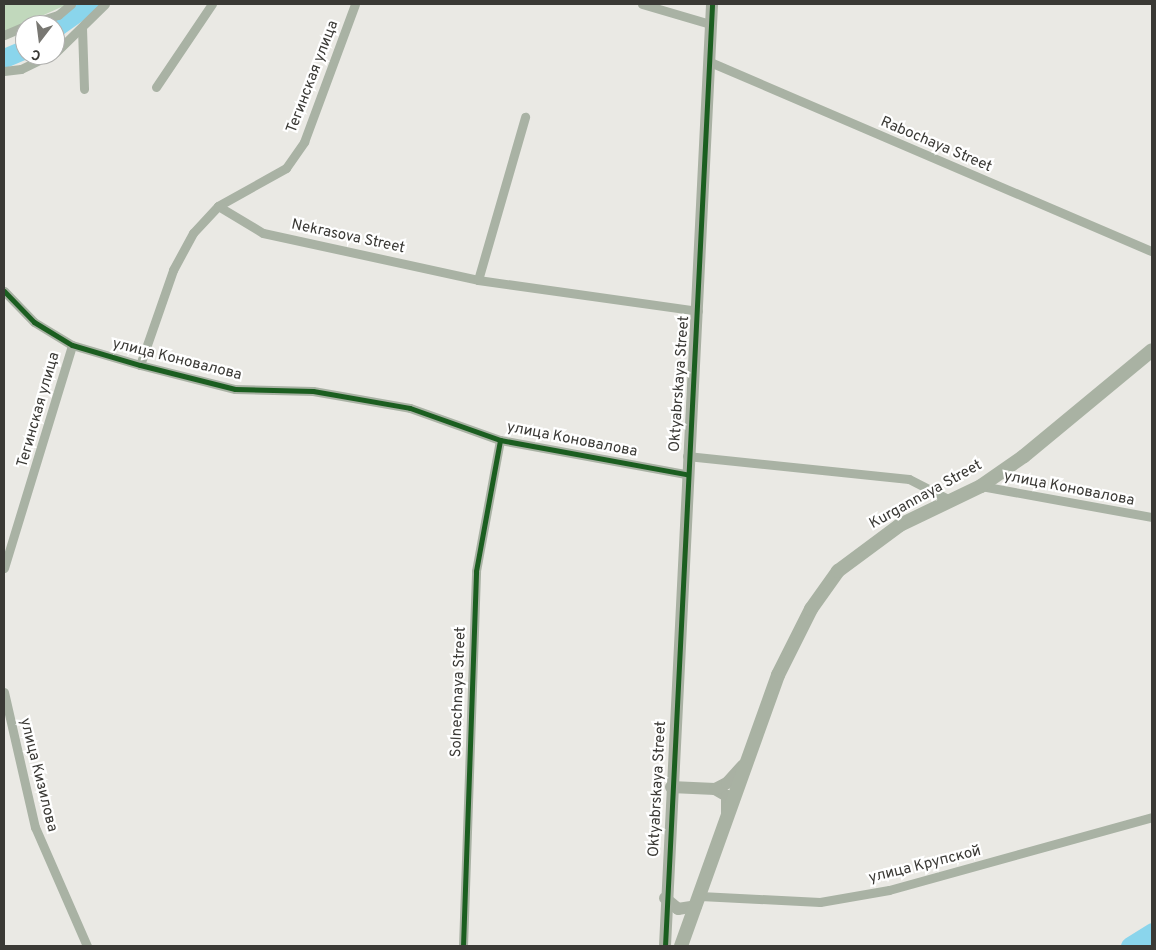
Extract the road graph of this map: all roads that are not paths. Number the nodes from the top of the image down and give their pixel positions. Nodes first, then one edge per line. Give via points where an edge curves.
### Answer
1 (71, 4) edge
2 (105, 4) edge
3 (212, 4) edge
4 (356, 4) edge
5 (642, 4) edge
6 (712, 4) edge
7 (58, 15) edge
8 (710, 24) junction
9 (82, 28) junction
10 (65, 43) edge
11 (710, 62) junction
12 (29, 65) edge
13 (4, 70) edge
14 (156, 87) dead end
15 (84, 89) dead end
16 (525, 118) dead end
17 (218, 206) junction
18 (1152, 251) edge
19 (478, 280) junction
20 (4, 291) edge
21 (698, 311) junction
22 (72, 345) junction
23 (1152, 350) edge
24 (140, 365) junction
25 (500, 440) junction
26 (687, 456) junction
27 (686, 474) junction
28 (981, 486) junction
29 (950, 500) junction
30 (1152, 518) edge
31 (4, 568) edge
32 (4, 692) edge
33 (748, 757) junction
34 (671, 787) junction
35 (715, 789) junction
36 (1152, 817) edge
37 (726, 823) junction
38 (665, 898) junction
39 (698, 901) junction
40 (87, 946) edge
41 (463, 946) edge
42 (665, 946) edge
43 (681, 946) edge

1 - 7 street
2 - 9 street
3 - 14 street
4 - 17 street, Тегинская улица via 304,142 286,168
5 - 8 street
6 - 8 street, Oktyabrskaya Street
8 - 11 street, Oktyabrskaya Street
9 - 10 street
9 - 15 street
11 - 18 street, Rabochaya Street
11 - 21 street, Oktyabrskaya Street
12 - 13 street
16 - 19 street
17 - 19 street, Nekrasova Street via 263,233
17 - 24 street, Тегинская улица via 193,233 173,270
19 - 21 street, Nekrasova Street
20 - 22 street, улица Коновалова via 34,322
21 - 26 street, Oktyabrskaya Street
22 - 24 street, улица Коновалова
22 - 31 street, Тегинская улица
23 - 28 main road, Kurgannaya Street
24 - 25 street, улица Коновалова via 235,389 313,390 410,408
25 - 27 street, улица Коновалова
25 - 41 street, Solnechnaya Street via 476,571
26 - 27 street, Oktyabrskaya Street
26 - 29 street via 901,478
27 - 34 street, Oktyabrskaya Street
28 - 29 main road, Kurgannaya Street
28 - 30 street, улица Коновалова
29 - 33 main road, Kurgannaya Street via 900,525 838,571 792,644
32 - 40 street, улица Кизилова via 35,827
33 - 35 street via 737,775
33 - 37 main road, Kurgannaya Street
34 - 35 street
34 - 38 street, Oktyabrskaya Street
35 - 37 street, Kurgannaya Street via 727,796
36 - 39 street, улица Крупской via 889,890 820,902
37 - 39 main road, Kurgannaya Street
38 - 39 street via 678,909
38 - 42 street, Oktyabrskaya Street
39 - 43 main road, Kurgannaya Street

